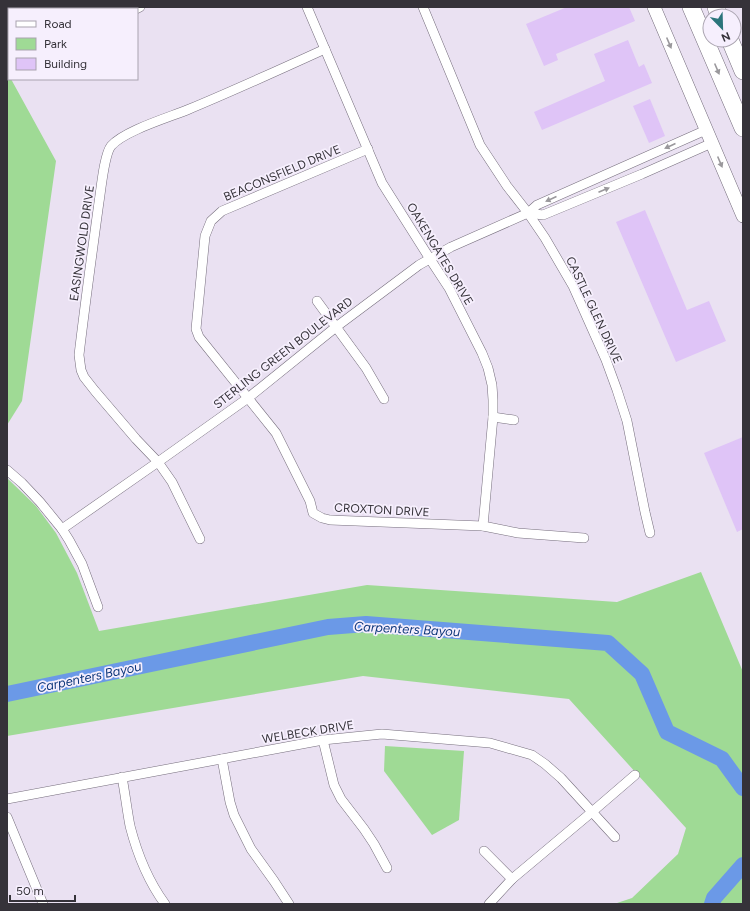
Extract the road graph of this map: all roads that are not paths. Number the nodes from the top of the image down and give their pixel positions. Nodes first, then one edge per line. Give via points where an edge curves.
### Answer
1 (307, 7) edge
2 (423, 7) edge
3 (654, 7) edge
4 (691, 7) edge
5 (733, 48) edge
6 (325, 50) junction
7 (743, 71) edge
8 (743, 128) edge
9 (706, 130) junction
10 (712, 143) junction
11 (368, 149) junction
12 (584, 184) junction
13 (590, 196) junction
14 (528, 212) junction
15 (743, 216) edge
16 (430, 259) junction
17 (317, 301) dead end
18 (336, 327) junction
19 (248, 398) junction
20 (384, 399) dead end
21 (493, 417) junction
22 (514, 420) dead end
23 (158, 462) junction
24 (7, 470) edge
25 (483, 526) junction
26 (62, 529) junction
27 (650, 533) dead end
28 (584, 538) dead end
29 (200, 539) dead end
30 (98, 607) dead end
31 (323, 740) junction
32 (222, 759) junction
33 (635, 776) dead end
34 (122, 777) junction
35 (7, 799) edge
36 (592, 812) junction
37 (7, 817) edge
38 (615, 837) dead end
39 (484, 851) dead end
40 (387, 868) dead end
41 (512, 879) junction
42 (43, 904) edge
43 (165, 904) edge
44 (289, 904) edge
45 (489, 904) edge

1 - 6 street, OAKENGATES DRIVE
2 - 14 street, CASTLE GLEN DRIVE via 480,145
3 -> 9 main road
4 -> 8 highway
5 - 7 highway
6 - 11 street, OAKENGATES DRIVE
6 - 23 street, EASINGWOLD DRIVE via 137,130 119,139 110,147 107,154 79,355 81,370 95,391
9 - 10 main road
9 -> 12 street, STERLING GREEN BOULEVARD
13 -> 10 street, STERLING GREEN BOULEVARD
10 -> 15 main road
11 - 16 street, OAKENGATES DRIVE via 382,183
11 - 19 street, BEACONSFIELD DRIVE via 222,211 211,221 205,236 196,329 199,337
12 - 13 street
12 -> 14 street, STERLING GREEN BOULEVARD via 537,205
13 - 14 street, STERLING GREEN BOULEVARD via 542,215
14 - 16 street, STERLING GREEN BOULEVARD
14 - 27 street, CASTLE GLEN DRIVE via 573,286 615,382 627,421
16 - 18 street, STERLING GREEN BOULEVARD
16 - 21 street, OAKENGATES DRIVE via 449,288 488,368
17 - 18 street
18 - 19 street, STERLING GREEN BOULEVARD
18 - 20 street via 366,368
19 - 23 street, STERLING GREEN BOULEVARD
19 - 25 street, CROXTON DRIVE via 276,433 310,501 313,513 318,516 330,520
21 - 22 street
21 - 25 street, OAKENGATES DRIVE
23 - 26 street, STERLING GREEN BOULEVARD
23 - 29 street, EASINGWOLD DRIVE via 172,482
24 - 26 street via 40,502
25 - 28 street, CROXTON DRIVE via 518,533
26 - 30 street via 82,564
31 - 32 street, WELBECK DRIVE
31 - 36 street, WELBECK DRIVE via 382,734 490,743 514,749 532,755 545,764 562,778
31 - 40 street via 334,785
32 - 34 street, WELBECK DRIVE
32 - 44 street via 234,815 251,849
33 - 36 street
34 - 35 street, WELBECK DRIVE
34 - 43 street via 136,846 143,865
36 - 38 street, WELBECK DRIVE
36 - 41 street
37 - 42 street
39 - 41 street
41 - 45 street

